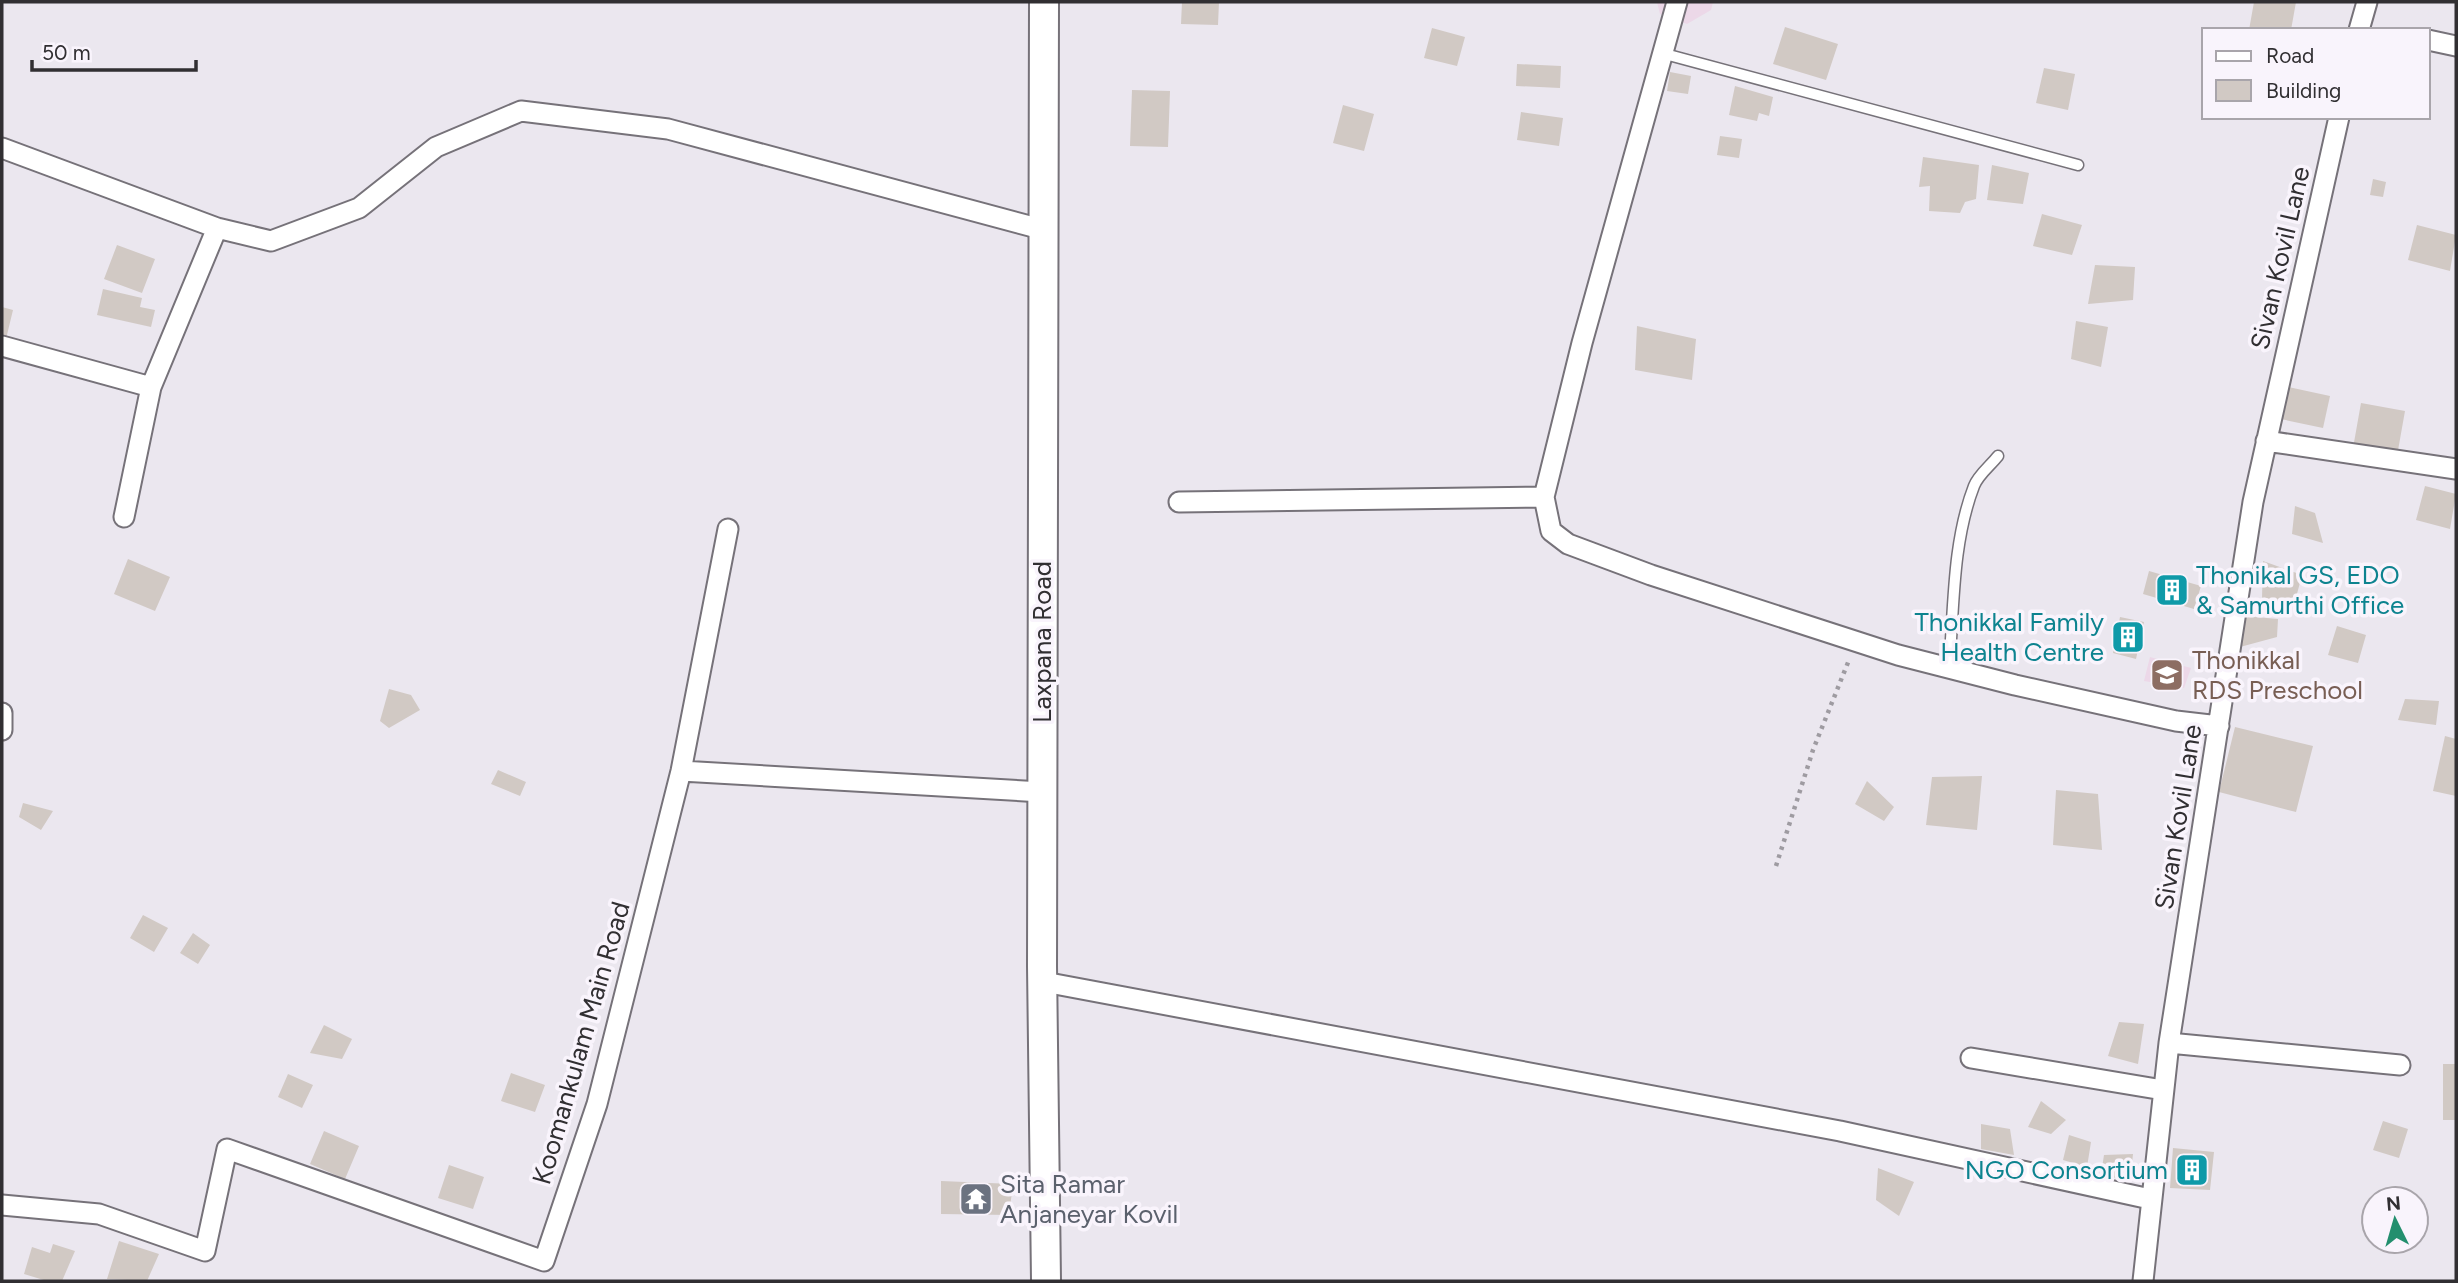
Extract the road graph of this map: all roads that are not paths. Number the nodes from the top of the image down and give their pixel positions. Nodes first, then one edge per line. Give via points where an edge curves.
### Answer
1 (1044, 2) edge
2 (1677, 2) edge
3 (2367, 2) edge
4 (2364, 28) edge
5 (2430, 40) edge
6 (2456, 46) edge
7 (1665, 54) junction
8 (2339, 119) edge
9 (2, 148) edge
10 (2078, 165) dead end
11 (217, 228) junction
12 (1041, 229) junction
13 (2, 346) edge
14 (151, 387) junction
15 (2266, 441) junction
16 (1998, 456) dead end
17 (2456, 469) edge
18 (1544, 497) junction
19 (1179, 502) dead end
20 (124, 517) dead end
21 (728, 529) dead end
22 (1949, 670) junction
23 (2, 713) edge
24 (2219, 726) junction
25 (2, 730) edge
26 (681, 771) junction
27 (1042, 792) junction
28 (1044, 982) junction
29 (2169, 1044) junction
30 (1971, 1058) dead end
31 (2400, 1065) dead end
32 (2163, 1090) junction
33 (2150, 1199) junction
34 (2, 1205) edge
35 (1046, 1281) edge
36 (2143, 1281) edge

1 - 12 street, Laxpana Road
2 - 7 street
3 - 4 street
5 - 6 street
7 - 10 lane
7 - 18 street via 1582,343
8 - 15 street, Sivan Kovil Lane
9 - 11 street
11 - 12 street via 271,241 359,208 436,147 521,111 668,129
11 - 14 street
12 - 27 street, Laxpana Road
13 - 14 street
14 - 20 street
15 - 17 street
15 - 24 street, Sivan Kovil Lane
16 - 22 lane via 1975,483 1965,522
18 - 19 street
18 - 22 street via 1551,531 1568,544
21 - 26 street, Koomankulam Main Road
22 - 24 street via 2176,721
23 - 25 street
24 - 29 street, Sivan Kovil Lane
26 - 27 street
26 - 34 street, Koomankulam Main Road via 597,1104 544,1261 227,1149 205,1251 99,1214
27 - 28 street, Laxpana Road
28 - 33 street via 1840,1131
28 - 35 street, Laxpana Road
29 - 31 street
29 - 32 street, Sivan Kovil Lane
30 - 32 street
32 - 33 street, Sivan Kovil Lane
33 - 36 street, Sivan Kovil Lane

